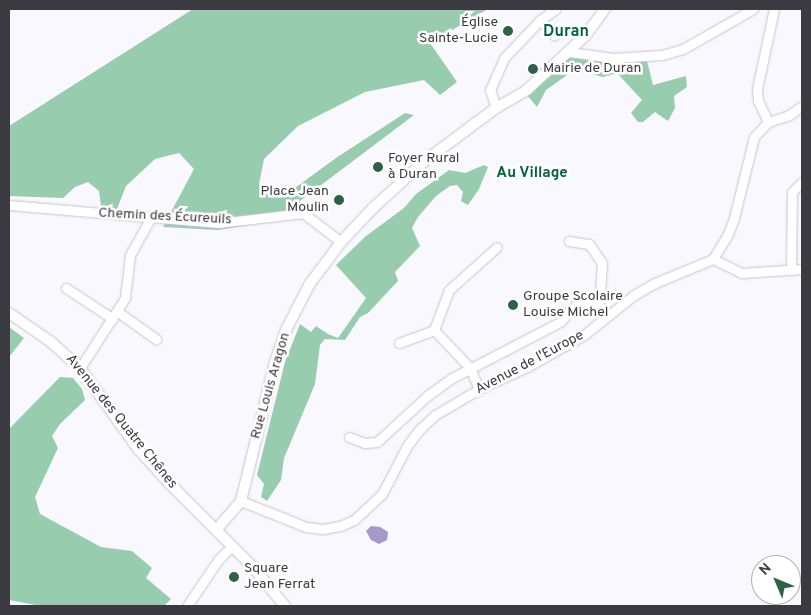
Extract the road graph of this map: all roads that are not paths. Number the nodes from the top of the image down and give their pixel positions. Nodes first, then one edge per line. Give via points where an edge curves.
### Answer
1 (556, 9) edge
2 (605, 9) edge
3 (753, 9) edge
4 (774, 9) edge
5 (540, 20) junction
6 (554, 35) dead end
7 (569, 52) junction
8 (802, 106) edge
9 (496, 108) junction
10 (768, 122) junction
11 (801, 183) edge
12 (9, 205) edge
13 (150, 219) junction
14 (569, 241) dead end
15 (341, 242) junction
16 (497, 247) dead end
17 (713, 259) junction
18 (802, 269) edge
19 (791, 270) junction
20 (66, 288) dead end
21 (599, 309) junction
22 (9, 313) edge
23 (116, 315) junction
24 (608, 316) junction
25 (434, 330) junction
26 (156, 339) dead end
27 (399, 343) dead end
28 (80, 368) junction
29 (470, 368) junction
30 (479, 390) junction
31 (349, 437) dead end
32 (241, 502) junction
33 (216, 530) junction
34 (232, 546) junction
35 (194, 602) edge
36 (187, 606) edge
37 (285, 606) edge

1 - 5 street
2 - 7 street, Rue Louis Aragon
3 - 7 street via 683,49 662,55 612,58
4 - 10 street via 757,89 758,101
5 - 6 street
5 - 9 street via 509,50 495,75 490,95
7 - 9 street, Rue Louis Aragon via 527,90
8 - 10 street via 789,115
9 - 15 street, Rue Louis Aragon via 403,179
10 - 17 street via 754,137 734,218
11 - 19 street via 792,192
12 - 13 street, Chemin des Écureuils
13 - 15 street, Chemin des Écureuils via 218,223 303,213
13 - 23 street via 130,255 128,287
14 - 21 street via 589,244 602,263
15 - 32 street, Rue Louis Aragon via 310,285 286,330 270,379
16 - 25 street via 449,290
17 - 19 street via 742,274
17 - 24 street, Avenue de l'Europe via 634,295
18 - 19 street
20 - 23 street
21 - 24 street
21 - 29 street via 589,304 575,306 560,322
22 - 28 street, Avenue des Quatre Chênes via 51,342
23 - 26 street
23 - 28 street
24 - 30 street, Avenue de l'Europe via 584,335
25 - 27 street
25 - 29 street
28 - 33 street, Avenue des Quatre Chênes via 140,450
29 - 30 street
29 - 31 street via 427,396 377,442 365,443
30 - 32 street, Avenue de l'Europe via 435,415 419,430 382,494 354,520 323,529 306,527
32 - 33 street, Rue Louis Aragon
33 - 34 street, Avenue des Quatre Chênes
34 - 35 street via 218,560
34 - 37 street, Avenue des Quatre Chênes
35 - 36 street

